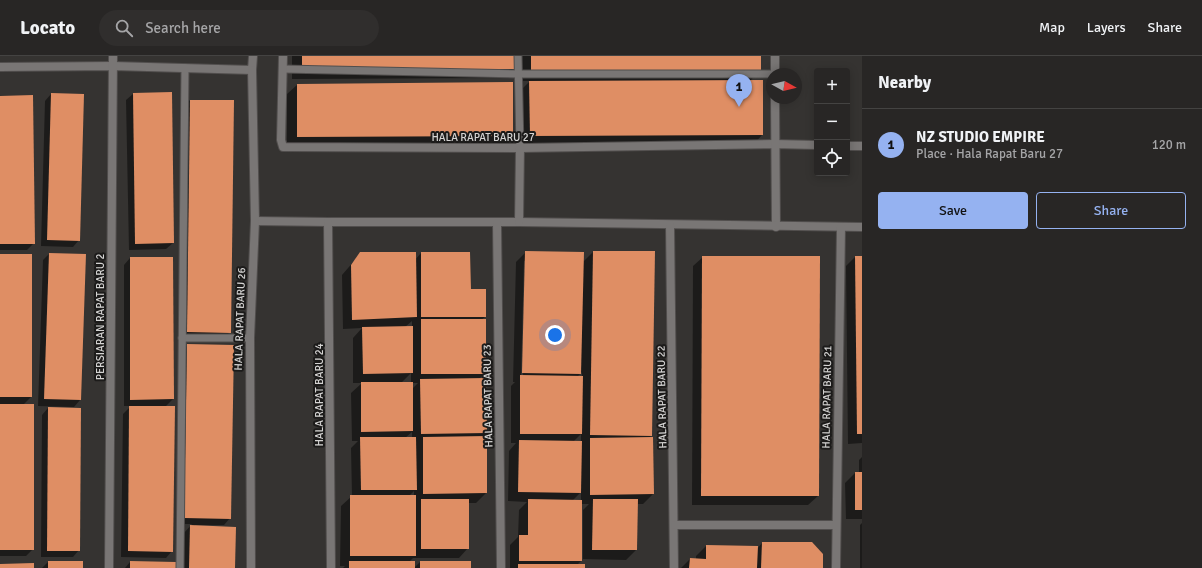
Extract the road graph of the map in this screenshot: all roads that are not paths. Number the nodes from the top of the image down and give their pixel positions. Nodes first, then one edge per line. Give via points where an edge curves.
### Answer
1 (113, 56) edge
2 (253, 56) edge
3 (283, 56) edge
4 (518, 56) edge
5 (775, 56) edge
6 (113, 66) junction
7 (0, 67) edge
8 (184, 68) junction
9 (775, 68) edge
10 (283, 69) junction
11 (252, 70) junction
12 (518, 74) junction
13 (766, 74) edge
14 (775, 104) edge
15 (774, 144) junction
16 (814, 145) edge
17 (850, 146) edge
18 (862, 146) edge
19 (520, 148) junction
20 (255, 221) junction
21 (328, 222) junction
22 (519, 222) junction
23 (497, 223) junction
24 (670, 225) junction
25 (776, 227) junction
26 (841, 227) junction
27 (862, 227) edge
28 (182, 338) junction
29 (250, 338) junction
30 (675, 525) junction
31 (836, 525) junction
32 (109, 568) edge
33 (180, 568) edge
34 (251, 568) edge
35 (331, 568) edge
36 (501, 568) edge
37 (674, 568) edge
38 (836, 568) edge

1 - 6 street, PERSIARAN RAPAT BARU 2
2 - 11 street, HALA RAPAT BARU 26
3 - 10 street, HALA RAPAT BARU 27
4 - 12 lane
5 - 9 street
6 - 7 street
6 - 8 street
6 - 32 street, PERSIARAN RAPAT BARU 2
8 - 11 street
8 - 28 lane
10 - 12 lane
10 - 19 street, HALA RAPAT BARU 27 via 283,147
11 - 20 street, HALA RAPAT BARU 26
12 - 13 lane
12 - 19 lane
14 - 15 street
15 - 16 street, HALA RAPAT BARU 27
15 - 19 street, HALA RAPAT BARU 27
15 - 25 street
17 - 18 street
19 - 22 street
20 - 21 street
20 - 29 street, HALA RAPAT BARU 26
21 - 23 street
21 - 35 street, HALA RAPAT BARU 24
22 - 23 street
22 - 24 street
23 - 36 street, HALA RAPAT BARU 23
24 - 25 street
24 - 30 street, HALA RAPAT BARU 22
25 - 26 street
26 - 27 street
26 - 31 street, HALA RAPAT BARU 21
28 - 29 lane
28 - 33 lane
29 - 34 street, HALA RAPAT BARU 26
30 - 31 street
30 - 37 street, HALA RAPAT BARU 22
31 - 38 street, HALA RAPAT BARU 21

